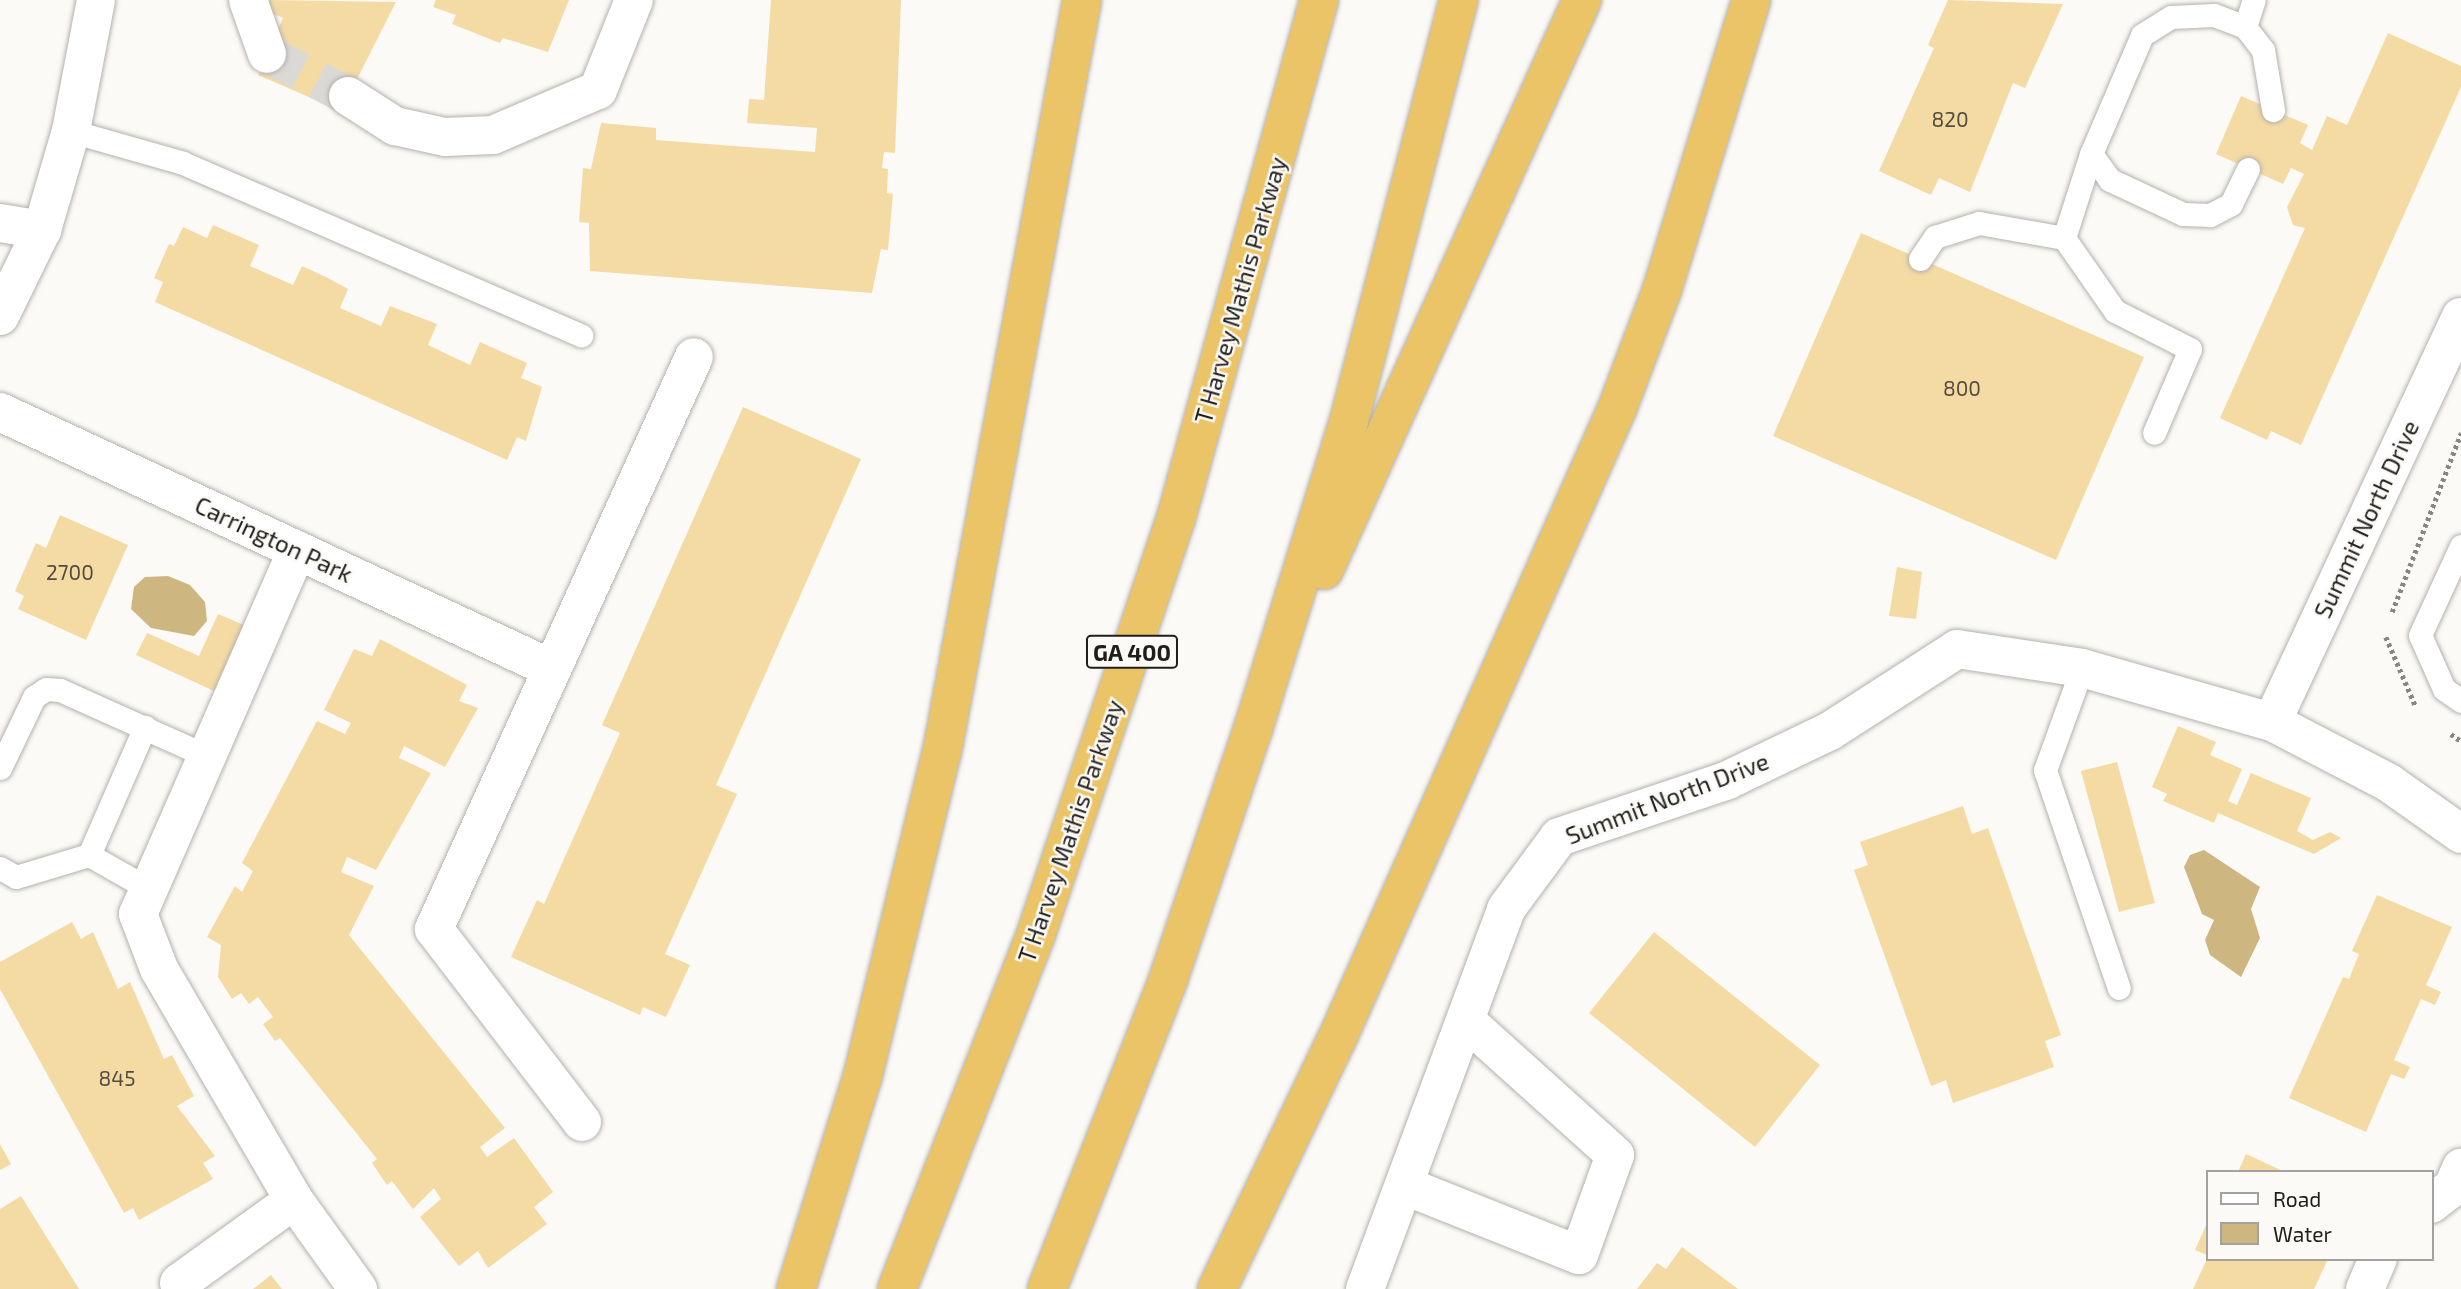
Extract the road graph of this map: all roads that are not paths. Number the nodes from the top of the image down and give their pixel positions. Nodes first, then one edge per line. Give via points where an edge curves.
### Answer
1 (96, 0) edge
2 (248, 0) edge
3 (635, 0) edge
4 (1082, 0) edge
5 (1319, 0) edge
6 (1459, 0) edge
7 (1582, 0) edge
8 (1751, 0) edge
9 (2254, 0) edge
10 (2215, 8) edge
11 (2245, 27) junction
12 (267, 54) tunnel mouth
13 (348, 96) tunnel mouth
14 (2273, 110) dead end
15 (71, 131) junction
16 (2091, 154) junction
17 (2248, 169) dead end
18 (0, 223) edge
19 (43, 230) junction
20 (2064, 238) junction
21 (1920, 259) dead end
22 (0, 316) edge
23 (2461, 317) edge
24 (581, 335) dead end
25 (694, 357) dead end
26 (0, 412) edge
27 (2154, 433) dead end
28 (297, 550) junction
29 (2459, 554) edge
30 (548, 667) junction
31 (2082, 668) junction
32 (2461, 701) edge
33 (2272, 722) junction
34 (145, 727) junction
35 (1253, 729) junction
36 (207, 756) junction
37 (0, 768) edge
38 (2461, 834) edge
39 (89, 855) junction
40 (0, 868) edge
41 (149, 889) junction
42 (2119, 988) dead end
43 (1466, 1021) junction
44 (582, 1122) dead end
45 (2461, 1168) edge
46 (1408, 1186) junction
47 (294, 1200) junction
48 (2433, 1202) edge
49 (2377, 1261) edge
50 (179, 1283) dead end
51 (358, 1289) edge
52 (796, 1289) edge
53 (897, 1289) edge
54 (1046, 1289) edge
55 (1217, 1289) edge
56 (1365, 1289) edge
57 (2365, 1289) edge

1 - 15 street
2 - 12 street
3 - 13 street via 598,90 493,135 445,137 395,126
4 - 52 highway via 942,752 862,1079
5 - 53 highway, T Harvey Mathis Parkway / GA 400 via 1177,515 1036,934
6 - 35 highway via 1349,421
7 - 35 highway
8 - 55 highway via 1662,290 1617,409 1337,1039
9 - 11 lane
10 - 11 lane
10 - 16 lane via 2171,17 2142,35
11 - 14 lane via 2263,50
15 - 19 street
15 - 24 lane via 183,163
16 - 17 lane via 2110,180 2183,214 2210,215 2231,204
16 - 20 lane
18 - 19 street
19 - 22 street
20 - 21 lane via 1979,223 1935,237
20 - 27 lane via 2115,311 2190,349
23 - 33 street, Summit North Drive
25 - 30 street
26 - 28 street, Carrington Park
28 - 30 street, Carrington Park
28 - 36 street
29 - 32 lane via 2420,635 2444,689
30 - 44 street via 434,929
31 - 33 street, Summit North Drive
31 - 42 lane via 2045,770
31 - 43 street, Summit North Drive via 1957,649 1830,731 1728,780 1559,837 1506,909
33 - 38 street, Summit North Drive via 2389,783
34 - 36 lane
34 - 37 lane via 47,690 34,696
34 - 39 lane
35 - 54 highway via 1169,977
36 - 41 street
39 - 40 lane via 16,877
39 - 41 lane
41 - 47 street via 138,914 159,969
43 - 46 street, Summit North Drive
43 - 46 street via 1615,1155 1579,1255
45 - 48 street via 2453,1187
46 - 56 street, Summit North Drive
47 - 50 street
47 - 51 street
49 - 57 street

